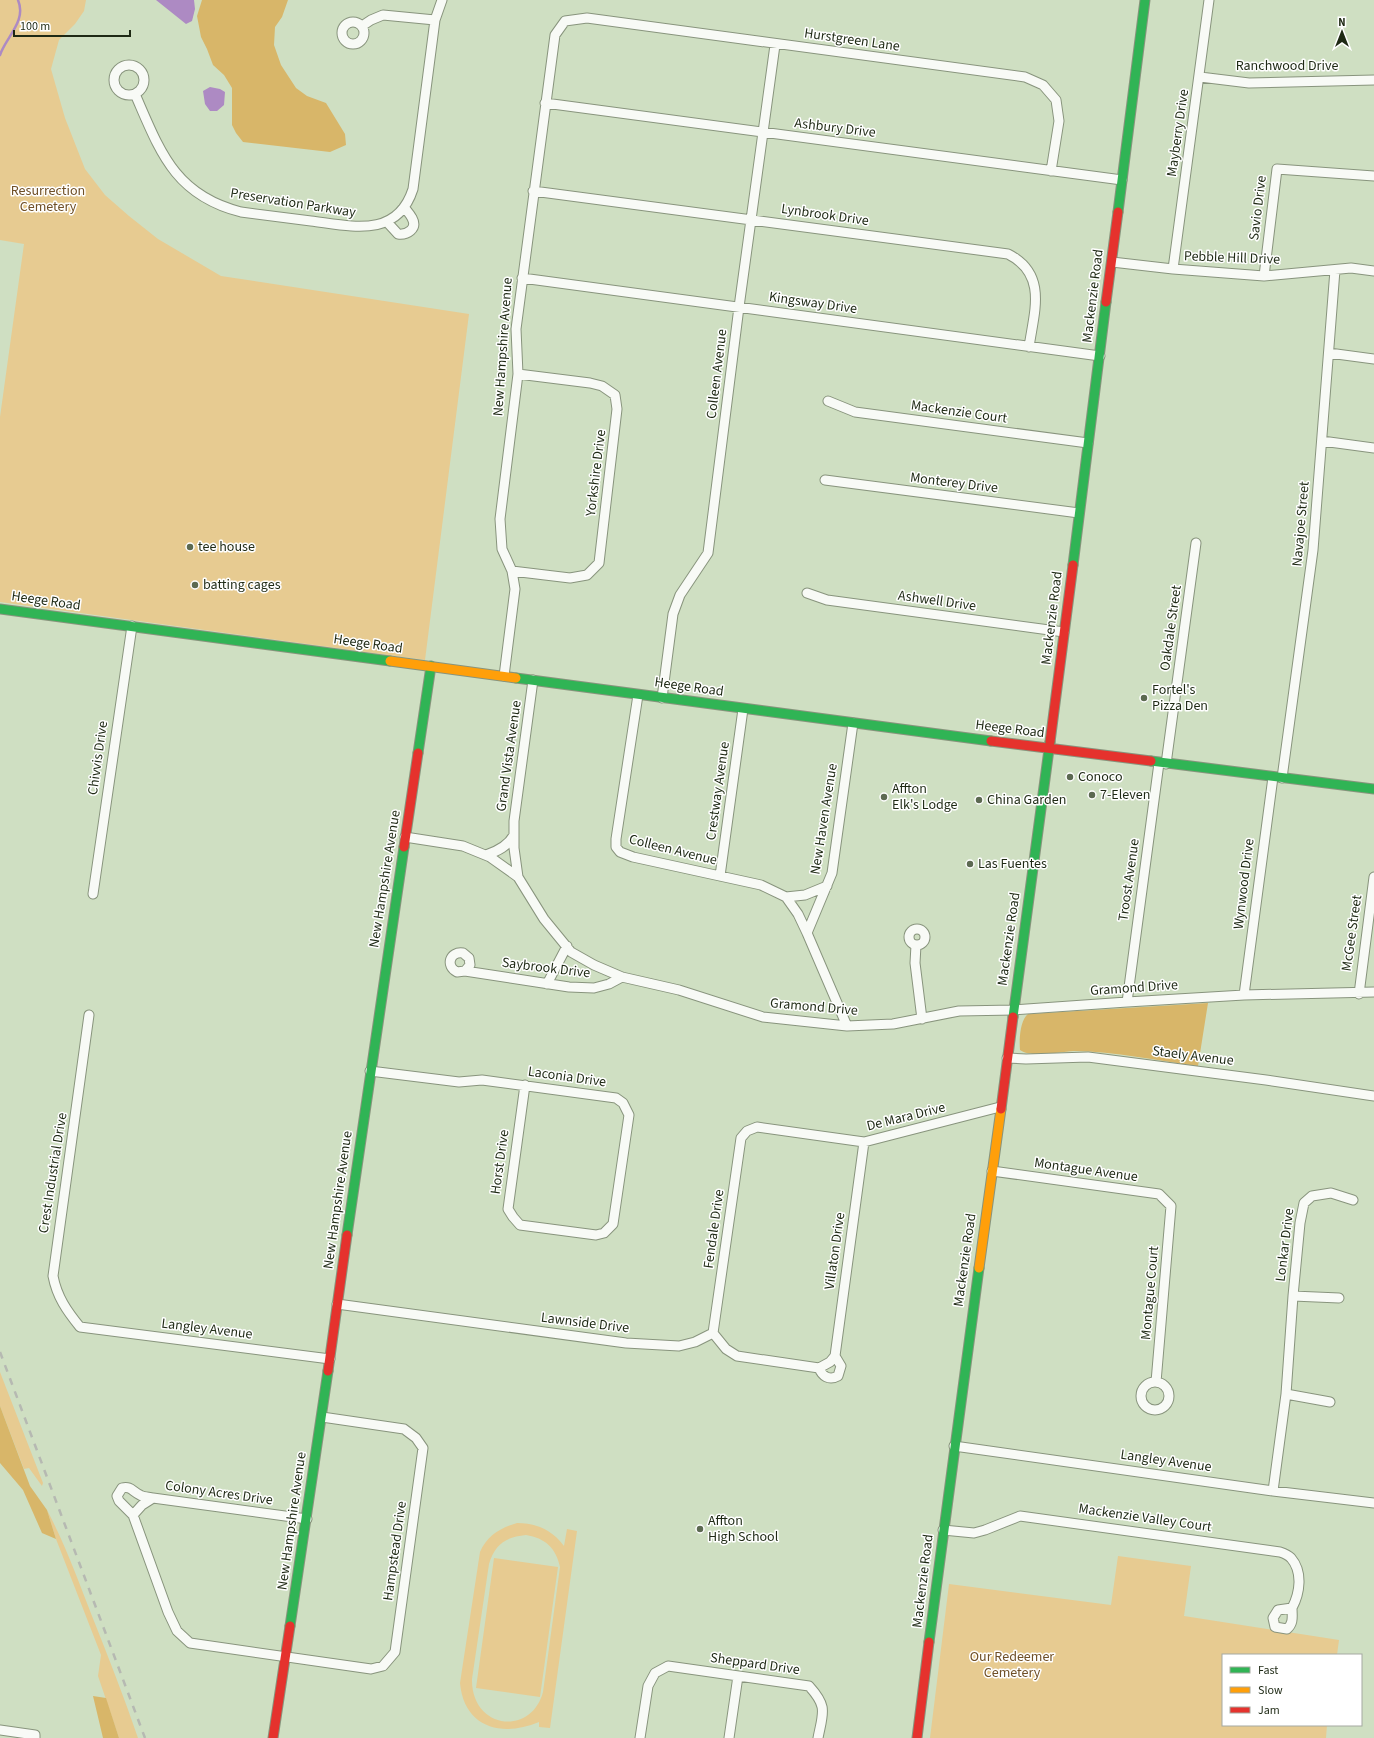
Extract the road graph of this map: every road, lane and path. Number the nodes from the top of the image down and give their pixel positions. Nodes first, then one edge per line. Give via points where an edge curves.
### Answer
1 (442, 0) edge
2 (1145, 0) edge
3 (1209, 0) edge
4 (435, 20) junction
5 (564, 21) joint
6 (362, 26) dead end
7 (775, 44) junction
8 (1200, 76) junction
9 (1374, 80) edge
10 (135, 94) dead end
11 (544, 103) junction
12 (763, 133) junction
13 (1051, 171) junction
14 (1374, 176) edge
15 (1122, 180) junction
16 (533, 191) junction
17 (404, 207) junction
18 (751, 220) junction
19 (387, 222) junction
20 (1112, 262) junction
21 (1173, 269) junction
22 (1335, 270) junction
23 (1374, 271) edge
24 (1264, 276) junction
25 (522, 278) junction
26 (739, 307) junction
27 (1029, 347) junction
28 (1329, 352) junction
29 (1100, 356) junction
30 (1374, 359) edge
31 (518, 374) junction
32 (828, 401) dead end
33 (1322, 441) junction
34 (1088, 443) junction
35 (1374, 448) edge
36 (825, 480) dead end
37 (1079, 513) junction
38 (1196, 543) dead end
39 (512, 570) junction
40 (807, 593) dead end
41 (0, 609) edge
42 (132, 626) junction
43 (1064, 632) junction
44 (431, 666) junction
45 (504, 676) junction
46 (533, 680) junction
47 (638, 695) junction
48 (662, 698) junction
49 (743, 709) junction
50 (853, 723) junction
51 (1049, 748) junction
52 (1163, 763) junction
53 (1277, 777) junction
54 (1374, 790) edge
55 (514, 835) junction
56 (405, 837) junction
57 (486, 855) junction
58 (720, 876) junction
59 (518, 877) junction
60 (1374, 877) edge
61 (827, 886) junction
62 (93, 894) dead end
63 (786, 898) junction
64 (807, 933) junction
65 (916, 945) dead end
66 (567, 946) junction
67 (464, 971) dead end
68 (622, 977) junction
69 (547, 984) junction
70 (1374, 992) edge
71 (1359, 994) junction
72 (1244, 996) junction
73 (1127, 1002) junction
74 (1014, 1010) junction
75 (89, 1016) dead end
76 (922, 1019) junction
77 (847, 1026) junction
78 (1007, 1058) junction
79 (370, 1071) junction
80 (525, 1085) junction
81 (1374, 1096) edge
82 (1000, 1107) junction
83 (747, 1131) joint
84 (864, 1142) junction
85 (992, 1171) junction
86 (1353, 1200) dead end
87 (1171, 1206) joint
88 (604, 1233) joint
89 (1293, 1296) junction
90 (1339, 1298) dead end
91 (337, 1304) junction
92 (80, 1327) joint
93 (713, 1333) junction
94 (330, 1359) junction
95 (832, 1359) junction
96 (819, 1368) junction
97 (1156, 1382) dead end
98 (1286, 1394) junction
99 (1330, 1402) dead end
100 (322, 1417) junction
101 (954, 1446) junction
102 (1273, 1491) junction
103 (153, 1498) junction
104 (1374, 1503) edge
105 (133, 1515) junction
106 (307, 1519) junction
107 (943, 1530) junction
108 (1292, 1608) dead end
109 (286, 1656) junction
110 (738, 1676) junction
111 (0, 1730) edge
112 (35, 1736) edge
113 (273, 1738) edge
114 (640, 1738) edge
115 (729, 1738) edge
116 (818, 1738) edge
117 (917, 1738) edge

1 - 4 street, Preservation Parkway
2 - 15 street, Mackenzie Road
3 - 8 street, Mayberry Drive
4 - 6 street via 383,15
4 - 17 street, Preservation Parkway via 414,182 411,195
5 - 7 street, Hurstgreen Lane via 587,18
5 - 11 street, New Hampshire Avenue via 554,35
7 - 12 street, Colleen Avenue
7 - 13 street, Hurstgreen Lane via 1025,77 1043,85 1056,100 1059,121
8 - 9 street, Ranchwood Drive via 1249,83
8 - 21 street, Mayberry Drive
10 - 19 street, Preservation Parkway via 163,156 180,179 204,198 242,212 358,227
11 - 12 street, Ashbury Drive
11 - 16 street, New Hampshire Avenue
12 - 13 street, Ashbury Drive
12 - 18 street, Colleen Avenue
13 - 15 street, Ashbury Drive
14 - 24 street, Savio Drive via 1277,169
15 - 20 street, Mackenzie Road
16 - 18 street, Lynbrook Drive
16 - 25 street, New Hampshire Avenue
17 - 19 street, Preservation Parkway
17 - 19 street via 414,224 409,233 398,234
18 - 26 street, Colleen Avenue
18 - 27 street, Lynbrook Drive via 1008,254 1020,260 1031,274 1037,294
20 - 21 street, Pebble Hill Drive
20 - 29 street, Mackenzie Road
21 - 24 street, Pebble Hill Drive
22 - 23 street, Pebble Hill Drive via 1351,268
22 - 24 street, Pebble Hill Drive
22 - 28 street, Navajoe Street
25 - 26 street, Kingsway Drive
25 - 31 street, New Hampshire Avenue via 516,329
26 - 27 street, Kingsway Drive
26 - 48 street, Colleen Avenue via 708,553 680,595 673,614
27 - 29 street, Kingsway Drive
28 - 30 street
28 - 33 street, Navajoe Street
29 - 34 street, Mackenzie Road
31 - 39 street, New Hampshire Avenue via 500,519 502,549
31 - 39 street, Yorkshire Drive via 602,386 615,396 618,409 599,563 587,575 570,578
32 - 34 street, Mackenzie Court via 855,412
33 - 35 street
33 - 53 street, Navajoe Street via 1314,550
34 - 37 street, Mackenzie Road
36 - 37 street, Monterey Drive
37 - 43 street, Mackenzie Road
38 - 52 street, Oakdale Street
39 - 45 street, New Hampshire Avenue via 514,589
40 - 43 street, Ashwell Drive via 827,600
41 - 42 street, Heege Road
42 - 44 street, Heege Road
42 - 62 street, Chivvis Drive
43 - 51 street, Mackenzie Road
44 - 45 street, Heege Road
44 - 56 street, New Hampshire Avenue
45 - 46 street, Heege Road
46 - 47 street, Heege Road
46 - 55 street, Grand Vista Avenue
47 - 48 street, Heege Road
47 - 58 street, Colleen Avenue via 616,847 620,852 633,857
48 - 49 street, Heege Road
49 - 50 street, Heege Road
49 - 58 street, Crestway Avenue
50 - 51 street, Heege Road
50 - 61 street, New Haven Avenue via 832,873
51 - 52 street, Heege Road
51 - 74 street, Mackenzie Road
52 - 53 street, Heege Road
52 - 73 street, Troost Avenue
53 - 54 street, Heege Road
53 - 72 street, Wynwood Drive
55 - 57 street via 511,841 497,852
55 - 59 street, Grand Vista Avenue
56 - 57 street, Gramond Drive via 463,846
56 - 79 street, New Hampshire Avenue
57 - 59 street, Gramond Drive
58 - 63 street, Colleen Avenue via 761,885
59 - 66 street, Gramond Drive via 544,919
60 - 71 street, McGee Street
61 - 63 street via 805,895
61 - 64 street, New Haven Avenue
63 - 64 street, Colleen Avenue via 798,914
64 - 77 street
65 - 76 street via 915,963
66 - 68 street, Gramond Drive via 571,952 594,965
66 - 69 street
67 - 69 street, Saybrook Drive
68 - 69 street, Saybrook Drive via 594,988 569,988
68 - 77 street, Gramond Drive via 678,990 763,1017
70 - 71 street, Gramond Drive
71 - 72 street, Gramond Drive
72 - 73 street, Gramond Drive
73 - 74 street, Gramond Drive
74 - 76 street, Gramond Drive via 959,1011
74 - 78 street, Mackenzie Road
75 - 92 street, Crest Industrial Drive via 53,1276 62,1303
76 - 77 street, Gramond Drive via 893,1024
78 - 81 street, Staely Avenue via 1088,1057
78 - 82 street, Mackenzie Road
79 - 80 street, Laconia Drive via 459,1082 482,1080
79 - 91 street, New Hampshire Avenue
80 - 88 street, Horst Drive via 508,1209 520,1225 596,1235
80 - 88 street, Laconia Drive via 616,1098 623,1103 629,1115 628,1123 613,1224
82 - 84 street, De Mara Drive
82 - 85 street, Mackenzie Road
83 - 84 street, De Mara Drive via 757,1127
83 - 93 street, Fendale Drive via 741,1138
84 - 95 street, Villaton Drive
85 - 87 street, Montague Avenue via 1159,1194
85 - 101 street, Mackenzie Road
86 - 89 street, Lonkar Drive via 1331,1193 1312,1196 1304,1203
87 - 97 street, Montague Court
89 - 90 street, Lonkar Drive
89 - 98 street, Lonkar Drive
91 - 93 street, Lawnside Drive via 626,1343 679,1346
91 - 94 street, New Hampshire Avenue
92 - 94 street, Langley Avenue
93 - 96 street via 726,1349 737,1356
94 - 100 street, New Hampshire Avenue
95 - 96 street
95 - 96 street via 841,1366 838,1376 829,1378
98 - 99 street
98 - 102 street, Lonkar Drive
100 - 106 street, New Hampshire Avenue
100 - 109 street, Hampstead Drive via 404,1429 416,1438 423,1448 395,1652 383,1666 371,1669
101 - 102 street, Langley Avenue
101 - 107 street, Mackenzie Road
102 - 104 street, Langley Avenue
103 - 105 street, Colony Acres Drive
103 - 105 street via 140,1495 132,1488 119,1490 117,1499
103 - 106 street, Colony Acres Drive
105 - 109 street via 168,1612 177,1631 190,1643
106 - 109 street, New Hampshire Avenue
107 - 108 street, Mackenzie Valley Court via 974,1533 1020,1516 1280,1552 1290,1557 1298,1570 1299,1588
107 - 117 street, Mackenzie Road
109 - 113 street, New Hampshire Avenue
110 - 114 street, Sheppard Drive via 668,1666 655,1673 648,1686
110 - 115 street
110 - 116 street, Sheppard Drive via 809,1686 820,1698 823,1710
111 - 112 street

